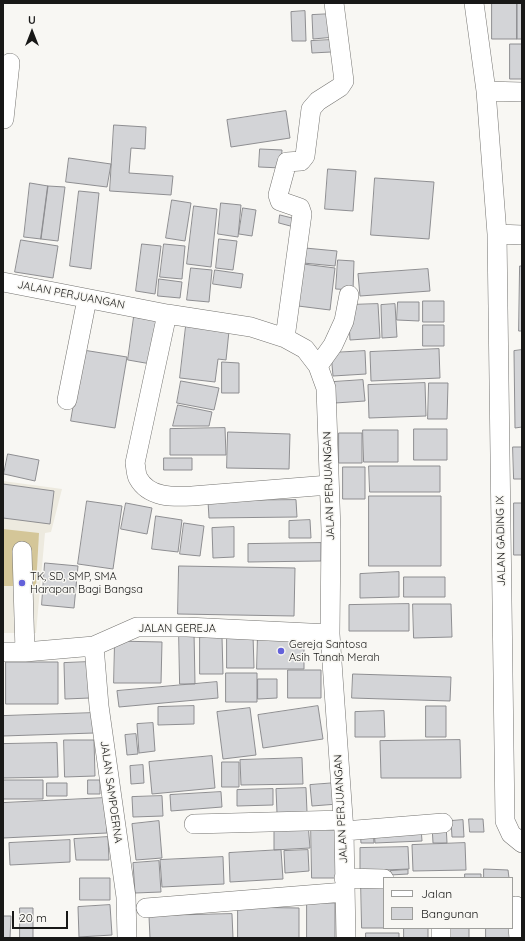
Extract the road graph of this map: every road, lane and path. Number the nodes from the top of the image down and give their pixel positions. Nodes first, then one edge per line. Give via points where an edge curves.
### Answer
1 (334, 3) edge
2 (474, 3) edge
3 (10, 63) dead end
4 (486, 91) junction
5 (522, 92) edge
6 (3, 120) edge
7 (497, 234) junction
8 (522, 234) edge
9 (3, 282) edge
10 (349, 295) dead end
11 (87, 299) junction
12 (167, 314) junction
13 (285, 338) junction
14 (318, 366) junction
15 (67, 400) dead end
16 (329, 485) junction
17 (22, 551) dead end
18 (330, 634) junction
19 (94, 646) junction
20 (3, 652) edge
21 (25, 652) junction
22 (443, 823) dead end
23 (194, 824) dead end
24 (343, 826) junction
25 (521, 843) edge
26 (383, 879) edge
27 (345, 885) junction
28 (516, 906) dead end
29 (146, 908) dead end
30 (127, 938) edge
31 (346, 938) edge
32 (519, 938) edge

1 - 13 street via 344,81 340,87 318,101 312,109 305,156 301,161 287,162 278,195 280,201 302,210
2 - 4 street, JALAN GADING IX
3 - 6 street
4 - 5 street
4 - 7 street, JALAN GADING IX
7 - 8 street
7 - 25 street, JALAN GADING IX via 506,821 511,834
9 - 11 street, JALAN PERJUANGAN
10 - 14 street via 344,321 333,345
11 - 12 street, JALAN PERJUANGAN
11 - 15 street
12 - 13 street, JALAN PERJUANGAN via 251,327
12 - 16 street via 135,463 138,478 150,492 171,497
13 - 14 street, JALAN PERJUANGAN via 305,349
14 - 16 street, JALAN PERJUANGAN via 326,388
16 - 18 street, JALAN PERJUANGAN
17 - 21 street
18 - 19 street, JALAN GEREJA via 137,627
18 - 24 street, JALAN PERJUANGAN
19 - 21 street, JALAN GEREJA
19 - 30 street, JALAN SAMPOERNA via 100,714 126,897
20 - 21 street, JALAN GEREJA
22 - 24 street
23 - 24 street
24 - 27 street, JALAN PERJUANGAN
26 - 27 street
27 - 29 street
27 - 31 street, JALAN PERJUANGAN
28 - 32 street

